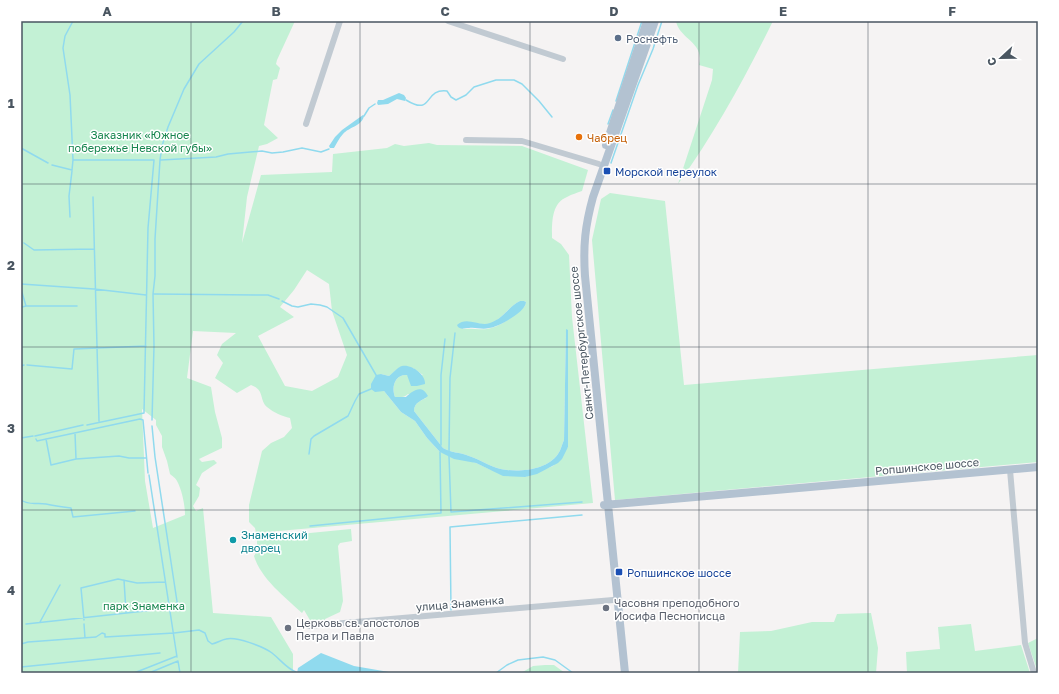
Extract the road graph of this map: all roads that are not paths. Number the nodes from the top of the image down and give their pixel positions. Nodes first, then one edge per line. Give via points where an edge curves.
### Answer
1 (340, 21) edge
2 (448, 21) edge
3 (647, 21) edge
4 (655, 21) edge
5 (563, 59) dead end
6 (306, 124) dead end
7 (466, 140) dead end
8 (599, 164) junction
9 (1038, 467) edge
10 (1010, 470) junction
11 (606, 504) junction
12 (613, 600) junction
13 (309, 626) dead end
14 (620, 673) edge
15 (625, 673) edge
16 (1034, 673) edge

1 - 6 street
2 - 5 street
3 - 8 main road, Санкт-Петербургское шоссе
4 - 11 main road, Санкт-Петербургское шоссе via 593,197 584,233 585,276
7 - 8 street via 522,141
8 - 11 main road, Санкт-Петербургское шоссе via 584,209 579,253
9 - 10 main road, Ропшинское шоссе
10 - 11 main road, Ропшинское шоссе
10 - 16 street via 1025,643
11 - 12 main road, Санкт-Петербургское шоссе
11 - 15 main road, Санкт-Петербургское шоссе
12 - 13 street, улица Знаменка
12 - 14 main road, Санкт-Петербургское шоссе

